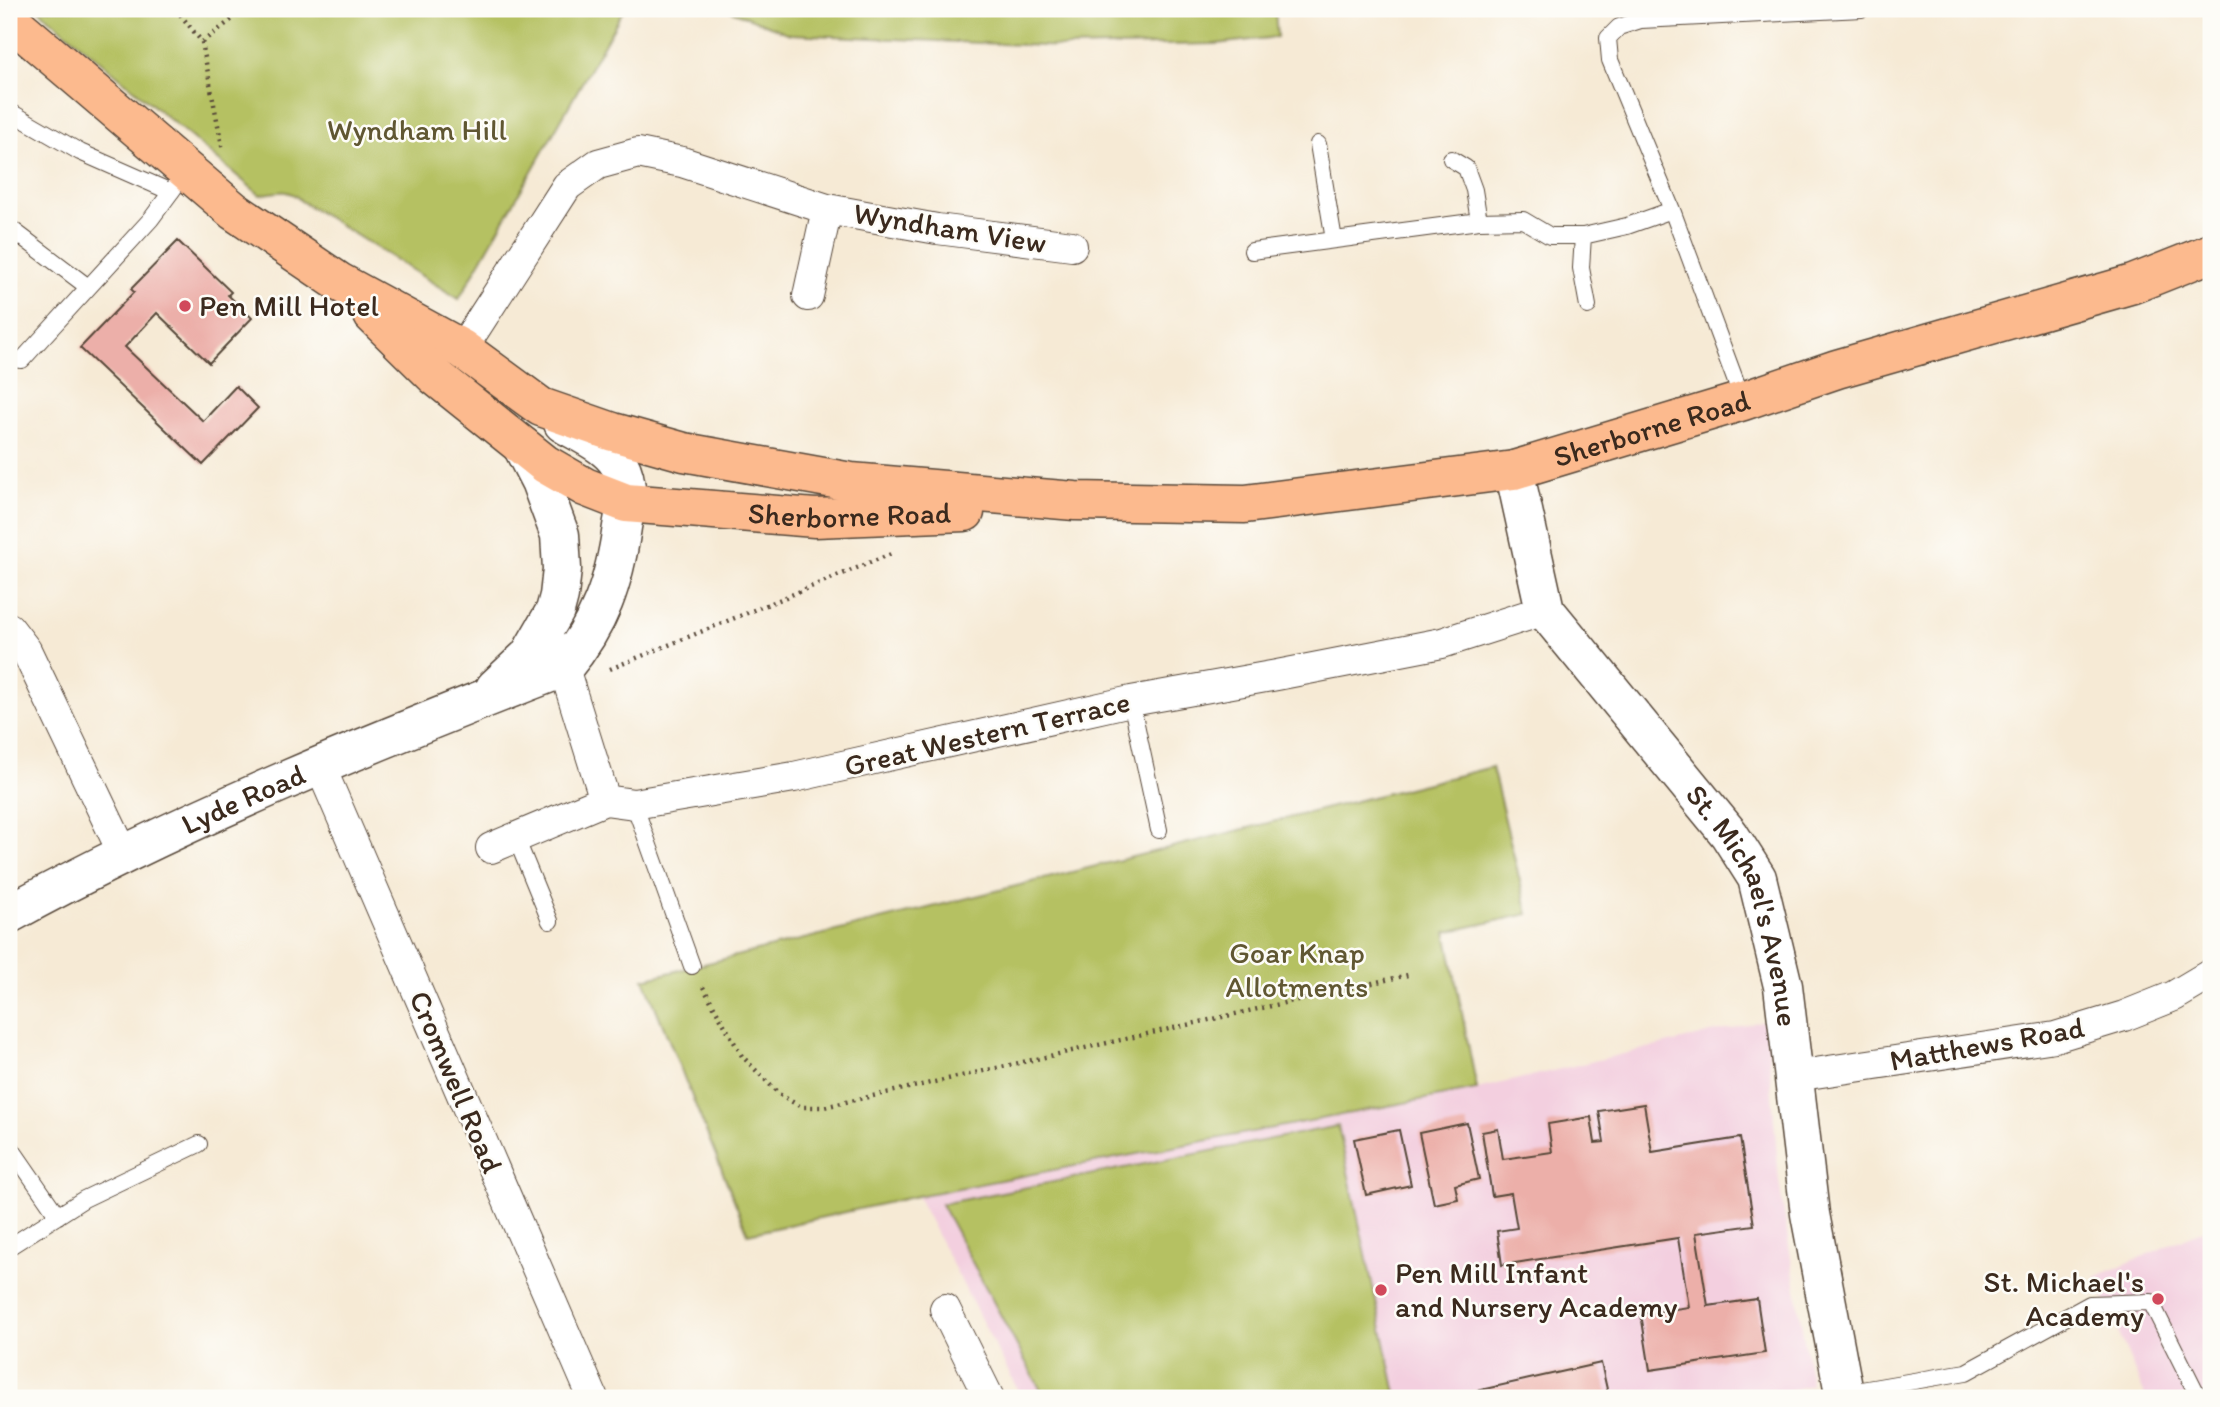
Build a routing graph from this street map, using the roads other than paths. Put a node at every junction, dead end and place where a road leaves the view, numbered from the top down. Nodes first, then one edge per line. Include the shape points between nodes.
1 (1862, 9) edge
2 (9, 19) edge
3 (9, 111) edge
4 (1318, 144) dead end
5 (1451, 159) dead end
6 (178, 182) junction
7 (827, 209) junction
8 (1672, 209) junction
9 (1479, 221) junction
10 (9, 227) edge
11 (1583, 236) junction
12 (1334, 240) junction
13 (1072, 246) dead end
14 (1252, 251) dead end
15 (2211, 253) edge
16 (339, 282) junction
17 (88, 287) junction
18 (808, 296) dead end
19 (1588, 306) dead end
20 (462, 349) junction
21 (9, 359) edge
22 (1743, 401) junction
23 (541, 407) junction
24 (522, 446) junction
25 (684, 452) junction
26 (620, 465) junction
27 (1514, 470) junction
28 (585, 487) junction
29 (1075, 501) junction
30 (626, 502) junction
31 (560, 535) junction
32 (1545, 610) junction
33 (548, 626) junction
34 (9, 628) edge
35 (567, 679) junction
36 (484, 699) junction
37 (1131, 701) junction
38 (320, 766) junction
39 (605, 800) junction
40 (634, 804) junction
41 (1159, 830) dead end
42 (503, 843) joint
43 (123, 853) junction
44 (9, 914) edge
45 (550, 921) dead end
46 (692, 966) road end
47 (2211, 974) edge
48 (1795, 1076) junction
49 (199, 1144) dead end
50 (9, 1145) edge
51 (58, 1216) junction
52 (9, 1247) edge
53 (945, 1309) dead end
54 (1844, 1396) edge
55 (593, 1398) edge
56 (989, 1398) edge
57 (2199, 1398) edge

1 - 8 lane via 1641,20 1619,27 1608,38 1610,60
2 - 6 main road
3 - 6 lane via 80,152
4 - 12 lane
5 - 9 lane via 1466,168
6 - 16 main road via 234,211
6 - 17 lane via 151,219
7 - 13 street, Wyndham View
7 - 18 street, Wyndham View
7 - 20 street, Wyndham View via 682,162 638,153 597,164 566,186
8 - 11 lane
8 - 22 lane
9 - 11 lane via 1523,220 1550,236
9 - 12 lane
10 - 17 lane
11 - 19 lane via 1581,268
12 - 14 lane
15 - 22 main road, Sherborne Road via 2133,284 1837,369
16 - 20 main road, Sherborne Road
16 - 24 main road, Sherborne Road via 435,376
17 - 21 lane via 22,360
20 - 23 main road, Sherborne Road
22 - 27 main road, Sherborne Road
23 - 25 main road, Sherborne Road
23 - 26 street via 606,450
24 - 28 main road, Sherborne Road
24 - 31 street, Lyde Road
25 - 26 street, Lyde Road
25 - 29 main road, Sherborne Road via 851,482
26 - 28 street, Lyde Road
26 - 30 street
27 - 29 main road, Sherborne Road via 1245,504
27 - 32 street, St. Michael's Avenue
28 - 30 main road, Sherborne Road
28 - 31 street, Lyde Road via 564,519
29 - 30 main road, Sherborne Road via 971,512 815,518
30 - 35 street via 612,580
31 - 33 street, Lyde Road via 559,596
32 - 37 street, Great Western Terrace via 1442,643
32 - 48 street, St. Michael's Avenue via 1729,834 1757,878 1783,986
33 - 35 street
33 - 36 street, Lyde Road via 529,656
34 - 43 street via 26,650
35 - 36 street, Lyde Road
35 - 39 street
36 - 38 street, Lyde Road
37 - 40 street, Great Western Terrace via 794,777
37 - 41 lane
38 - 43 street, Lyde Road
38 - 55 street, Cromwell Road
39 - 40 street, Great Western Terrace
39 - 42 street
40 - 46 lane
42 - 45 lane
43 - 44 street, Lyde Road
47 - 48 street, Matthews Road via 2174,996 2055,1037
48 - 54 street, St. Michael's Avenue via 1810,1214
49 - 51 lane
50 - 51 lane
51 - 52 lane
53 - 56 street
54 - 57 lane via 1966,1372 2090,1304 2151,1302

